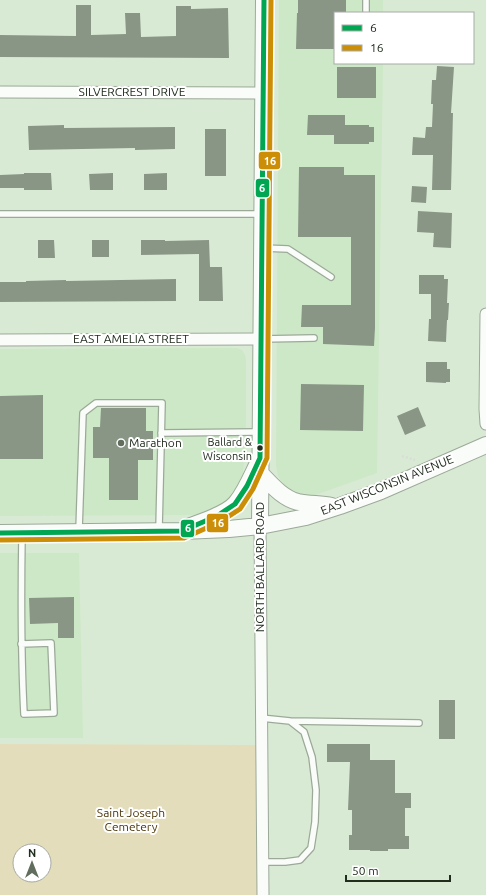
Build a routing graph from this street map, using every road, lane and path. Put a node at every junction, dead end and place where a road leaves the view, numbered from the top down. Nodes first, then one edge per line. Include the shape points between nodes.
1 (264, 0) edge
2 (366, 0) edge
3 (366, 12) edge
4 (0, 92) edge
5 (264, 93) junction
6 (0, 214) edge
7 (262, 214) junction
8 (262, 248) junction
9 (331, 277) dead end
10 (486, 314) edge
11 (314, 338) dead end
12 (262, 339) junction
13 (0, 340) edge
14 (486, 424) edge
15 (261, 432) junction
16 (161, 433) junction
17 (486, 445) edge
18 (260, 465) junction
19 (340, 506) junction
20 (260, 526) junction
21 (182, 530) junction
22 (159, 531) junction
23 (79, 532) junction
24 (0, 533) edge
25 (22, 533) junction
26 (22, 644) junction
27 (261, 718) junction
28 (290, 721) junction
29 (419, 724) dead end
30 (262, 862) junction
31 (263, 895) edge

1 - 5 main road, NORTH BALLARD ROAD
2 - 3 lane
4 - 5 street, SILVERCREST DRIVE
5 - 7 main road, NORTH BALLARD ROAD
6 - 7 lane
7 - 8 main road, NORTH BALLARD ROAD
8 - 9 lane via 288,249
8 - 12 main road, NORTH BALLARD ROAD
10 - 14 street
11 - 12 lane
12 - 13 street, EAST AMELIA STREET
12 - 15 main road, NORTH BALLARD ROAD
15 - 16 lane
15 - 18 main road, NORTH BALLARD ROAD
16 - 22 lane
16 - 23 lane via 162,403 96,403 83,413
17 - 19 main road, EAST WISCONSIN AVENUE
18 - 19 main road via 280,492 296,502
18 - 20 main road, NORTH BALLARD ROAD
18 - 21 main road via 235,504 218,516
19 - 20 main road, EAST WISCONSIN AVENUE via 306,517
20 - 21 main road, EAST WISCONSIN AVENUE
20 - 27 street, NORTH BALLARD ROAD
21 - 22 main road, EAST WISCONSIN AVENUE
22 - 23 main road, EAST WISCONSIN AVENUE
23 - 25 main road, EAST WISCONSIN AVENUE
24 - 25 main road, EAST WISCONSIN AVENUE
25 - 26 lane
26 - 26 lane via 24,714 54,713 51,643
27 - 28 lane
27 - 30 street, NORTH BALLARD ROAD
28 - 29 lane
28 - 30 lane via 304,732 312,757 316,790 311,848 300,860
30 - 31 street, NORTH BALLARD ROAD

